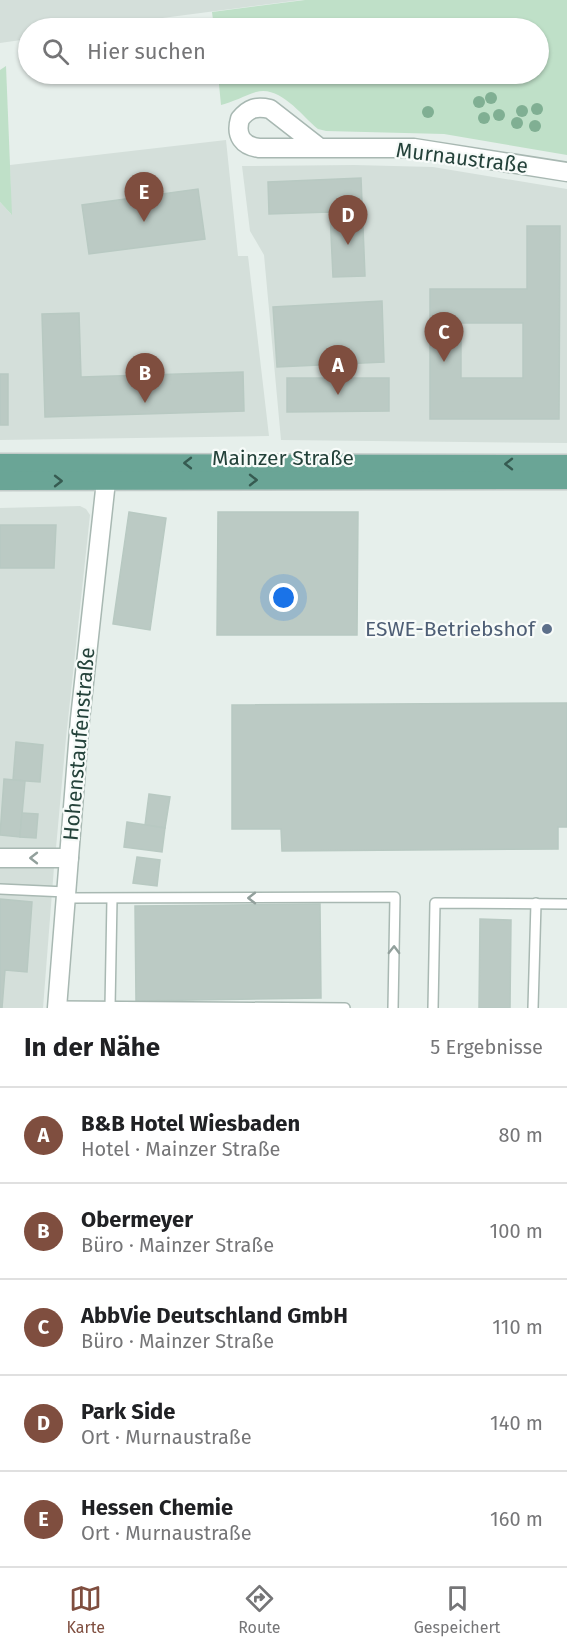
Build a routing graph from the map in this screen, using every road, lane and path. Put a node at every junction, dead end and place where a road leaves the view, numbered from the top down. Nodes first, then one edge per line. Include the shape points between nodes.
1 (320, 148) dead end
2 (567, 172) edge
3 (0, 463) edge
4 (567, 464) edge
5 (567, 480) edge
6 (0, 481) edge
7 (106, 481) junction
8 (0, 858) edge
9 (69, 858) junction
10 (0, 889) edge
11 (66, 895) junction
12 (112, 899) junction
13 (536, 903) junction
14 (567, 904) edge
15 (57, 1007) edge
16 (110, 1007) edge
17 (345, 1008) edge
18 (393, 1008) edge
19 (433, 1008) edge
20 (533, 1008) edge

1 - 2 street, Murnaustraße via 414,148
4 -> 3 main road, Mainzer Straße
7 -> 5 main road, Mainzer Straße
6 -> 7 main road, Mainzer Straße
7 - 9 street, Hohenstaufenstraße
9 -> 8 street
9 - 11 street, Hohenstaufenstraße
10 - 11 lane
11 - 12 lane
11 - 15 street, Hohenstaufenstraße
12 - 16 lane
18 -> 12 lane via 394,897
13 - 14 lane
13 - 19 lane via 435,903
13 - 20 lane
15 - 16 lane
16 - 17 lane

